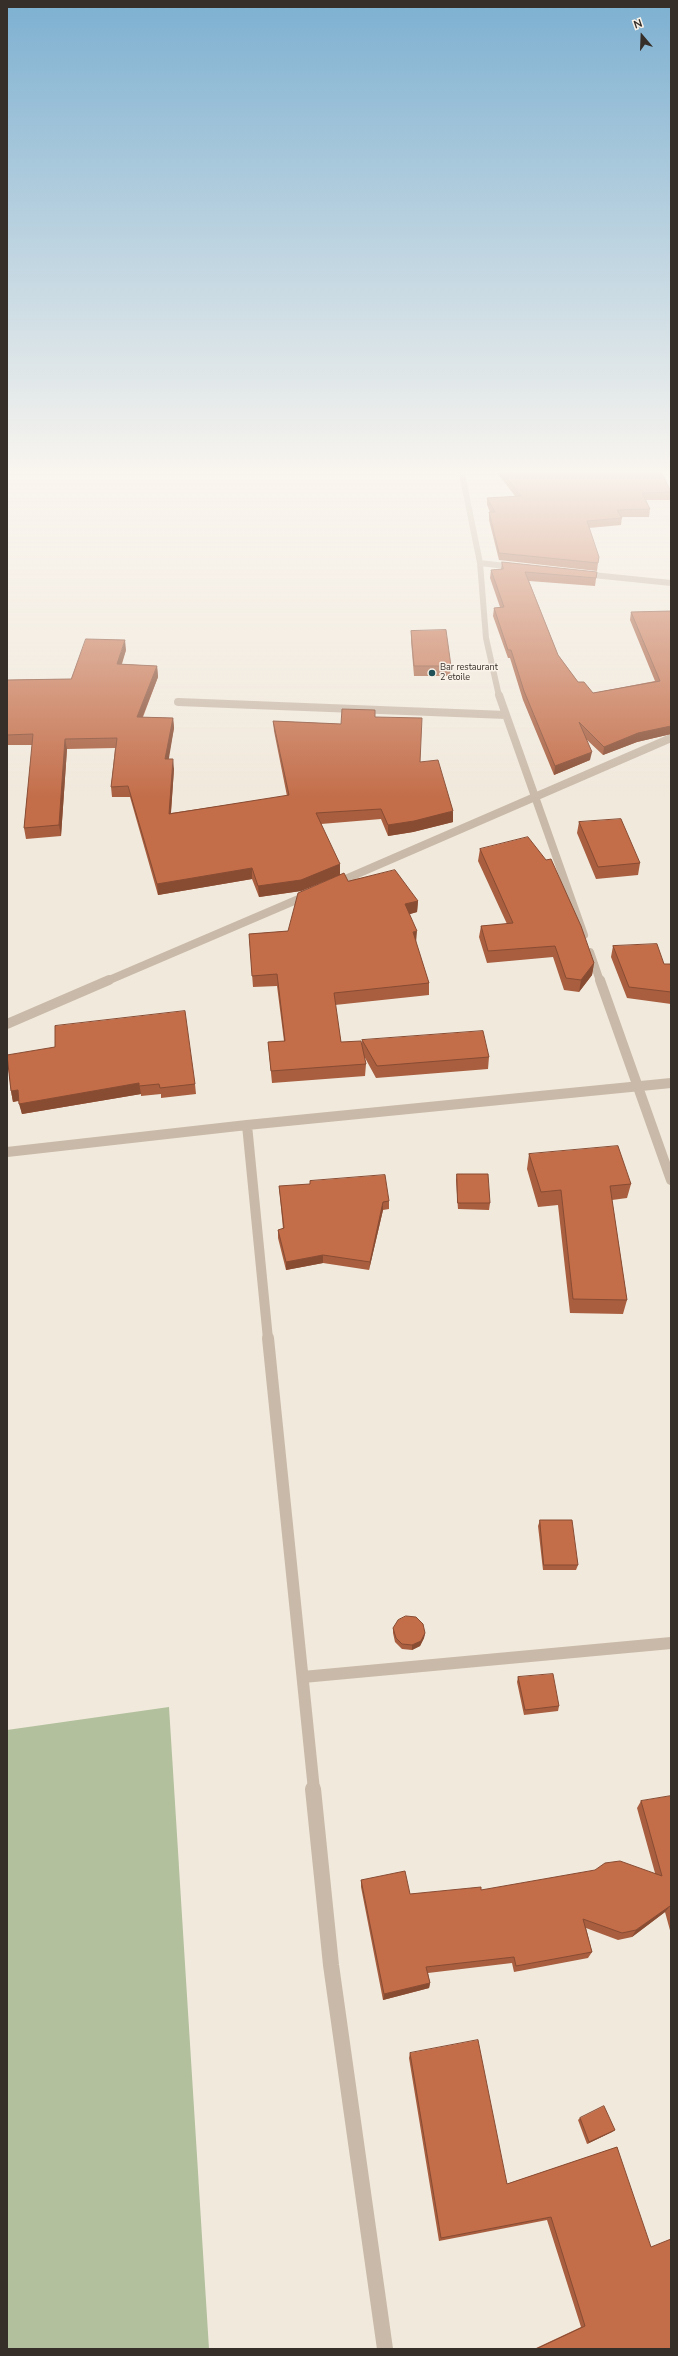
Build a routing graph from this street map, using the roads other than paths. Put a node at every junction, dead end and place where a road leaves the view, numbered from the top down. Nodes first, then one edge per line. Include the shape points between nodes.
1 (481, 579) edge
2 (634, 579) edge
3 (671, 583) edge
4 (178, 702) dead end
5 (506, 715) junction
6 (671, 738) edge
7 (536, 797) junction
8 (7, 1024) edge
9 (671, 1083) edge
10 (636, 1086) junction
11 (247, 1125) junction
12 (7, 1152) edge
13 (671, 1180) edge
14 (671, 1643) edge
15 (303, 1678) junction
16 (386, 2349) edge

1 - 5 street via 486,638 496,687
2 - 3 street
4 - 5 street
5 - 7 street
6 - 7 street
7 - 8 street
7 - 10 street
9 - 10 street
10 - 11 street
10 - 13 street
11 - 12 street
11 - 15 street
14 - 15 street
15 - 16 street via 331,1965

